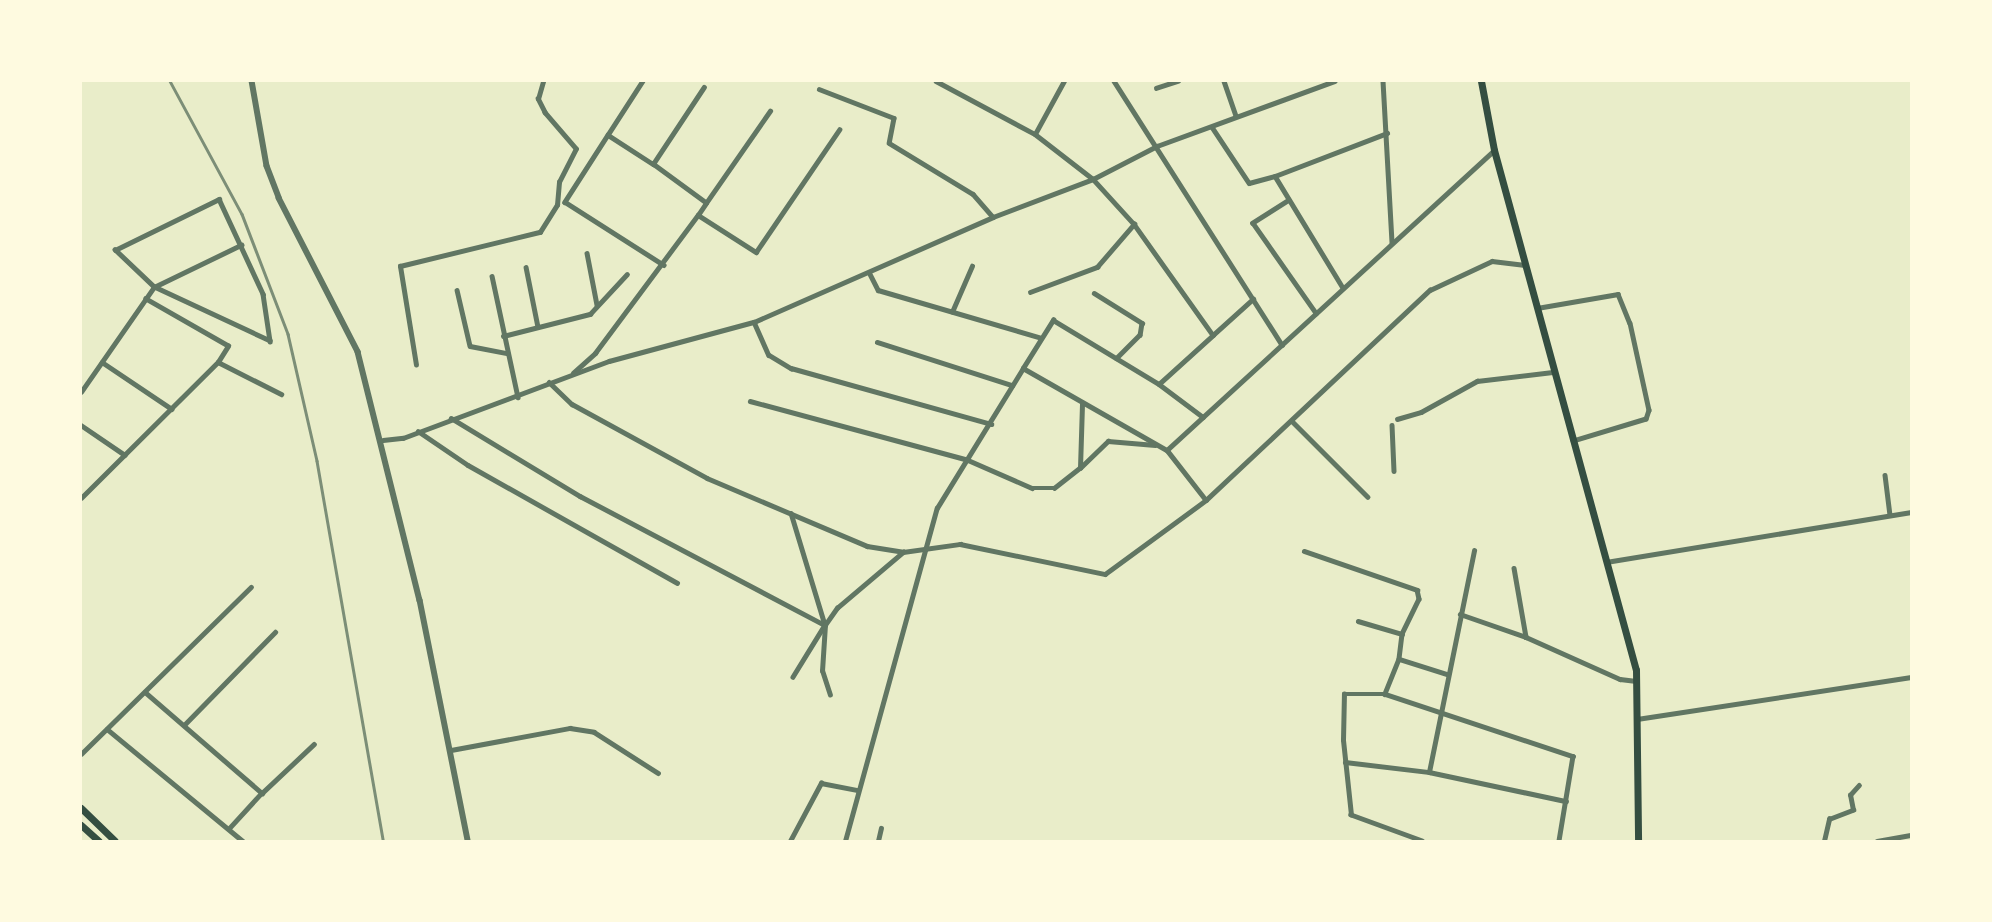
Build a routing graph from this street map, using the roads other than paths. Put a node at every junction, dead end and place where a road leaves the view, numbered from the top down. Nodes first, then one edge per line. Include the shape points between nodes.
1 (252, 81) edge
2 (543, 81) edge
3 (643, 81) edge
4 (936, 81) edge
5 (1064, 81) edge
6 (1114, 81) edge
7 (1178, 81) edge
8 (1224, 81) edge
9 (1335, 81) edge
10 (1383, 81) edge
11 (1481, 81) edge
12 (1168, 83) edge
13 (704, 87) dead end
14 (1156, 88) dead end
15 (818, 89) dead end
16 (770, 111) dead end
17 (1236, 116) junction
18 (1212, 128) junction
19 (839, 130) dead end
20 (1388, 133) junction
21 (1035, 134) junction
22 (608, 135) junction
23 (1156, 146) junction
24 (1494, 150) junction
25 (653, 164) junction
26 (1275, 176) junction
27 (1093, 179) junction
28 (1289, 200) junction
29 (706, 202) junction
30 (698, 215) junction
31 (993, 217) junction
32 (1134, 224) junction
33 (1392, 243) junction
34 (241, 245) junction
35 (587, 253) dead end
36 (664, 264) junction
37 (1527, 265) junction
38 (526, 266) dead end
39 (972, 266) dead end
40 (627, 274) dead end
41 (870, 274) junction
42 (492, 276) dead end
43 (154, 287) junction
44 (1343, 288) junction
45 (457, 290) dead end
46 (1030, 292) dead end
47 (1094, 293) dead end
48 (146, 299) junction
49 (1253, 299) junction
50 (597, 305) junction
51 (1537, 308) junction
52 (952, 312) junction
53 (1316, 313) junction
54 (754, 322) junction
55 (538, 327) junction
56 (1213, 335) junction
57 (503, 336) junction
58 (1039, 337) junction
59 (877, 342) dead end
60 (1282, 345) junction
61 (506, 354) junction
62 (1117, 358) junction
63 (102, 362) junction
64 (218, 362) junction
65 (416, 365) dead end
66 (1023, 368) junction
67 (1554, 372) junction
68 (570, 375) junction
69 (549, 382) junction
70 (1159, 384) junction
71 (1012, 385) junction
72 (81, 392) edge
73 (281, 394) dead end
74 (518, 397) junction
75 (750, 401) dead end
76 (1082, 403) junction
77 (172, 409) junction
78 (1203, 416) junction
79 (451, 418) junction
80 (1397, 420) dead end
81 (1292, 421) junction
82 (991, 424) junction
83 (81, 425) edge
84 (1392, 425) dead end
85 (418, 431) junction
86 (383, 440) junction
87 (1573, 441) junction
88 (1158, 445) junction
89 (1167, 450) junction
90 (125, 455) junction
91 (968, 460) junction
92 (1080, 468) junction
93 (1394, 471) dead end
94 (1885, 475) dead end
95 (1368, 497) dead end
96 (81, 498) edge
97 (1206, 500) junction
98 (1911, 512) edge
99 (791, 513) junction
100 (1890, 515) junction
101 (928, 545) junction
102 (1304, 551) dead end
103 (1474, 551) dead end
104 (903, 552) junction
105 (1606, 562) junction
106 (1514, 568) dead end
107 (677, 583) dead end
108 (251, 588) dead end
109 (1460, 614) junction
110 (1358, 621) dead end
111 (825, 625) junction
112 (275, 632) dead end
113 (1402, 634) junction
114 (1526, 637) junction
115 (1399, 659) junction
116 (1448, 674) junction
117 (793, 677) dead end
118 (1911, 677) edge
119 (1636, 681) junction
120 (145, 692) junction
121 (1385, 694) junction
122 (830, 695) dead end
123 (1442, 710) junction
124 (1637, 719) junction
125 (184, 725) junction
126 (107, 729) junction
127 (314, 744) dead end
128 (451, 750) junction
129 (81, 754) edge
130 (1345, 762) junction
131 (1429, 772) junction
132 (658, 773) dead end
133 (1859, 785) dead end
134 (857, 790) junction
135 (262, 793) junction
136 (1566, 801) junction
137 (81, 808) edge
138 (81, 825) edge
139 (230, 828) junction
140 (881, 828) dead end
141 (1911, 835) edge
142 (99, 841) edge
143 (115, 841) edge
144 (243, 841) edge
145 (468, 841) edge
146 (790, 841) edge
147 (845, 841) edge
148 (878, 841) edge
149 (1422, 841) edge
150 (1559, 841) edge
151 (1638, 841) edge
152 (1824, 841) edge
153 (1878, 841) edge

1 - 86 street via 267,166 310,264 358,352
2 - 65 street via 538,99 545,113 576,149 559,182 557,206 540,232 400,266
3 - 22 street
4 - 21 street
5 - 21 street
6 - 23 street
7 - 12 street
8 - 17 street
9 - 17 street
10 - 20 street
11 - 24 main road
12 - 14 street
13 - 25 street
15 - 31 street via 894,118 889,143 974,194
16 - 29 street
17 - 18 street
18 - 23 street
18 - 26 street via 1249,183
19 - 30 street via 756,252
20 - 26 street
20 - 33 street
21 - 27 street
22 - 25 street
22 - 36 street via 565,202
23 - 27 street
23 - 49 street
24 - 33 street
24 - 37 main road
25 - 29 street
26 - 28 street
27 - 31 street
27 - 32 street
28 - 44 street
28 - 53 street via 1253,223
29 - 30 street
30 - 36 street
31 - 41 street
32 - 46 street via 1097,267
32 - 56 street
33 - 44 street
34 - 43 street
34 - 43 street via 218,199 115,250
34 - 43 street via 263,294 270,342
35 - 50 street
36 - 68 street via 595,353
37 - 51 main road
37 - 81 street via 1492,261 1430,290
38 - 55 street
39 - 52 street
40 - 50 street
41 - 52 street via 878,290
41 - 54 street
42 - 57 street
43 - 48 street
44 - 53 street
45 - 61 street via 470,346
47 - 62 street via 1142,323 1140,335
48 - 63 street
48 - 64 street via 228,346
49 - 56 street
49 - 60 street
50 - 55 street via 590,314
51 - 67 main road
51 - 87 street via 1618,294 1630,323 1649,410 1646,420
52 - 58 street
53 - 60 street
54 - 68 street
54 - 82 street via 769,355 791,368
55 - 57 street
56 - 70 street
57 - 61 street
58 - 62 street via 1053,320
58 - 66 street
59 - 71 street
60 - 78 street
61 - 74 street
62 - 70 street
63 - 72 street
63 - 77 street
64 - 73 street
64 - 77 street
66 - 71 street
66 - 76 street
67 - 80 street via 1476,381 1420,412
67 - 87 main road
68 - 69 street
69 - 74 street
69 - 99 street via 572,404 707,478
70 - 78 street
71 - 82 street
74 - 79 street
75 - 91 street
76 - 88 street
76 - 92 street
77 - 90 street
78 - 89 street
79 - 85 street
79 - 111 street via 580,496
81 - 95 street
81 - 97 street
82 - 91 street
83 - 90 street
84 - 93 street
85 - 86 street
85 - 107 street via 519,495
86 - 128 street
87 - 105 main road
88 - 89 street
88 - 92 street via 1108,441
89 - 97 street
90 - 96 street
91 - 92 street via 1032,488 1054,488
91 - 101 street via 937,508
94 - 100 street
97 - 101 street via 1105,574 960,544
98 - 100 street
99 - 104 street via 867,546
99 - 111 street
100 - 105 street
101 - 104 street
101 - 134 street
102 - 113 street via 1417,590 1419,599
103 - 109 street
104 - 111 street via 837,608
105 - 119 main road
106 - 114 street
108 - 120 street
109 - 114 street
109 - 116 street
110 - 113 street
111 - 117 street
111 - 122 street via 822,671
112 - 125 street
113 - 115 street
114 - 119 street via 1620,679
115 - 116 street
115 - 121 street
116 - 123 street
118 - 124 street
119 - 124 main road
120 - 125 street
120 - 126 street
121 - 123 street
121 - 130 street via 1344,694
123 - 131 street
123 - 136 street via 1573,756
124 - 151 main road
125 - 135 street
126 - 129 street
126 - 139 street
127 - 135 street
128 - 132 street via 570,728 594,732
128 - 145 street
130 - 131 street
130 - 149 street via 1351,816
131 - 136 street
133 - 152 street via 1850,795 1853,810 1829,819
134 - 146 street via 822,783
134 - 147 street
135 - 139 street
136 - 150 street
137 - 143 main road
138 - 142 main road
139 - 144 street
140 - 148 street
141 - 153 street

